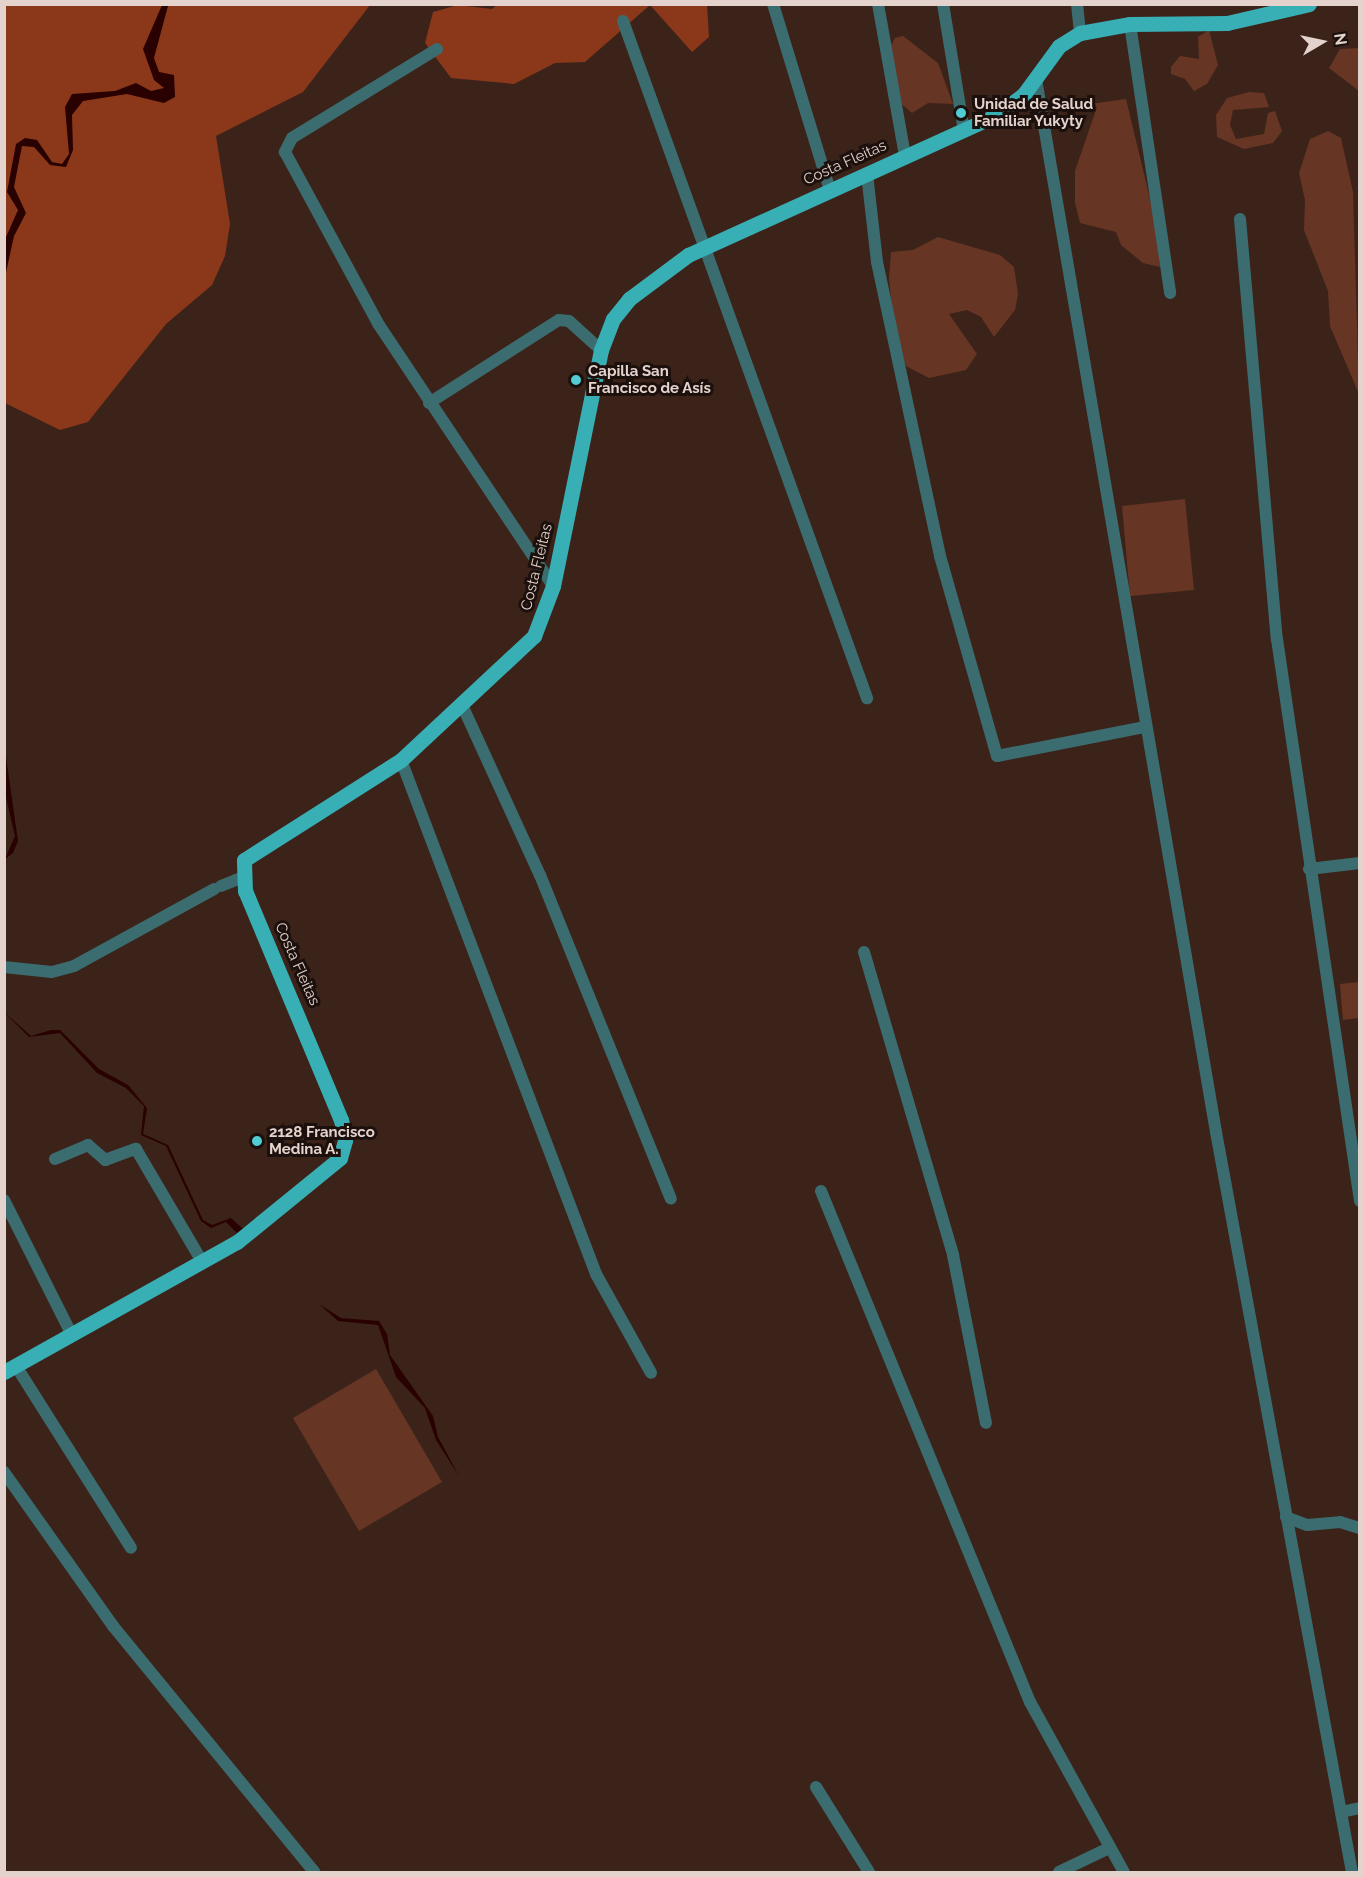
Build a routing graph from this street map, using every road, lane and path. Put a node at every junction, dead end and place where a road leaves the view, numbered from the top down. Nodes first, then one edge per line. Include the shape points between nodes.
1 (773, 4) edge
2 (878, 4) edge
3 (942, 4) edge
4 (1077, 4) edge
5 (1309, 4) edge
6 (623, 21) dead end
7 (1130, 24) junction
8 (1080, 33) junction
9 (437, 49) dead end
10 (1036, 79) junction
11 (964, 130) junction
12 (905, 156) junction
13 (867, 174) junction
14 (830, 190) junction
15 (1240, 219) dead end
16 (704, 248) junction
17 (1170, 293) dead end
18 (601, 350) junction
19 (429, 403) junction
20 (553, 586) junction
21 (867, 698) dead end
22 (462, 705) junction
23 (1145, 727) junction
24 (401, 760) junction
25 (1359, 864) edge
26 (1309, 869) junction
27 (242, 878) junction
28 (864, 952) dead end
29 (4, 967) edge
30 (55, 1159) dead end
31 (821, 1191) dead end
32 (671, 1199) dead end
33 (4, 1200) edge
34 (1359, 1201) edge
35 (203, 1263) junction
36 (72, 1335) junction
37 (10, 1369) edge
38 (651, 1374) dead end
39 (986, 1423) dead end
40 (4, 1472) edge
41 (1286, 1517) junction
42 (1359, 1528) edge
43 (131, 1548) dead end
44 (816, 1787) dead end
45 (1359, 1808) edge
46 (1341, 1812) junction
47 (1109, 1848) junction
48 (314, 1872) edge
49 (869, 1872) edge
50 (1059, 1872) edge
51 (1124, 1872) edge
52 (1352, 1872) edge

1 - 14 street
2 - 12 street
3 - 11 street
4 - 8 street
5 - 7 main road, Costa Fleitas via 1227,23
6 - 16 street
7 - 8 main road, Costa Fleitas
7 - 17 street
8 - 10 main road, Costa Fleitas via 1059,46
9 - 19 street via 292,138 285,152 325,219 336,254
10 - 11 main road, Costa Fleitas via 1013,104
10 - 23 street
11 - 12 main road, Costa Fleitas
12 - 13 main road, Costa Fleitas
13 - 14 main road, Costa Fleitas
13 - 23 street via 879,273 938,544 997,756
14 - 16 main road, Costa Fleitas
15 - 26 street via 1277,639
16 - 18 main road, Costa Fleitas via 661,270 638,290 613,319
16 - 21 street
18 - 19 street via 569,321 559,320
18 - 20 main road, Costa Fleitas
19 - 20 street
20 - 22 main road, Costa Fleitas via 530,641
22 - 24 main road, Costa Fleitas
22 - 32 street via 540,875
23 - 41 street
24 - 27 main road, Costa Fleitas via 353,794 251,850
24 - 38 street via 596,1274
25 - 26 street
26 - 34 street
27 - 29 street via 74,966 52,972
27 - 35 main road, Costa Fleitas via 309,1034 345,1140 330,1168
28 - 39 street via 953,1255
30 - 35 street via 88,1144 105,1160 134,1148
31 - 47 street via 1030,1702
33 - 36 street
35 - 36 main road, Costa Fleitas
36 - 37 main road, Costa Fleitas
37 - 43 street
40 - 48 street via 113,1626
41 - 42 street via 1306,1525 1340,1522
41 - 46 street
44 - 49 street
45 - 46 street
46 - 52 street
47 - 50 street
47 - 51 street

